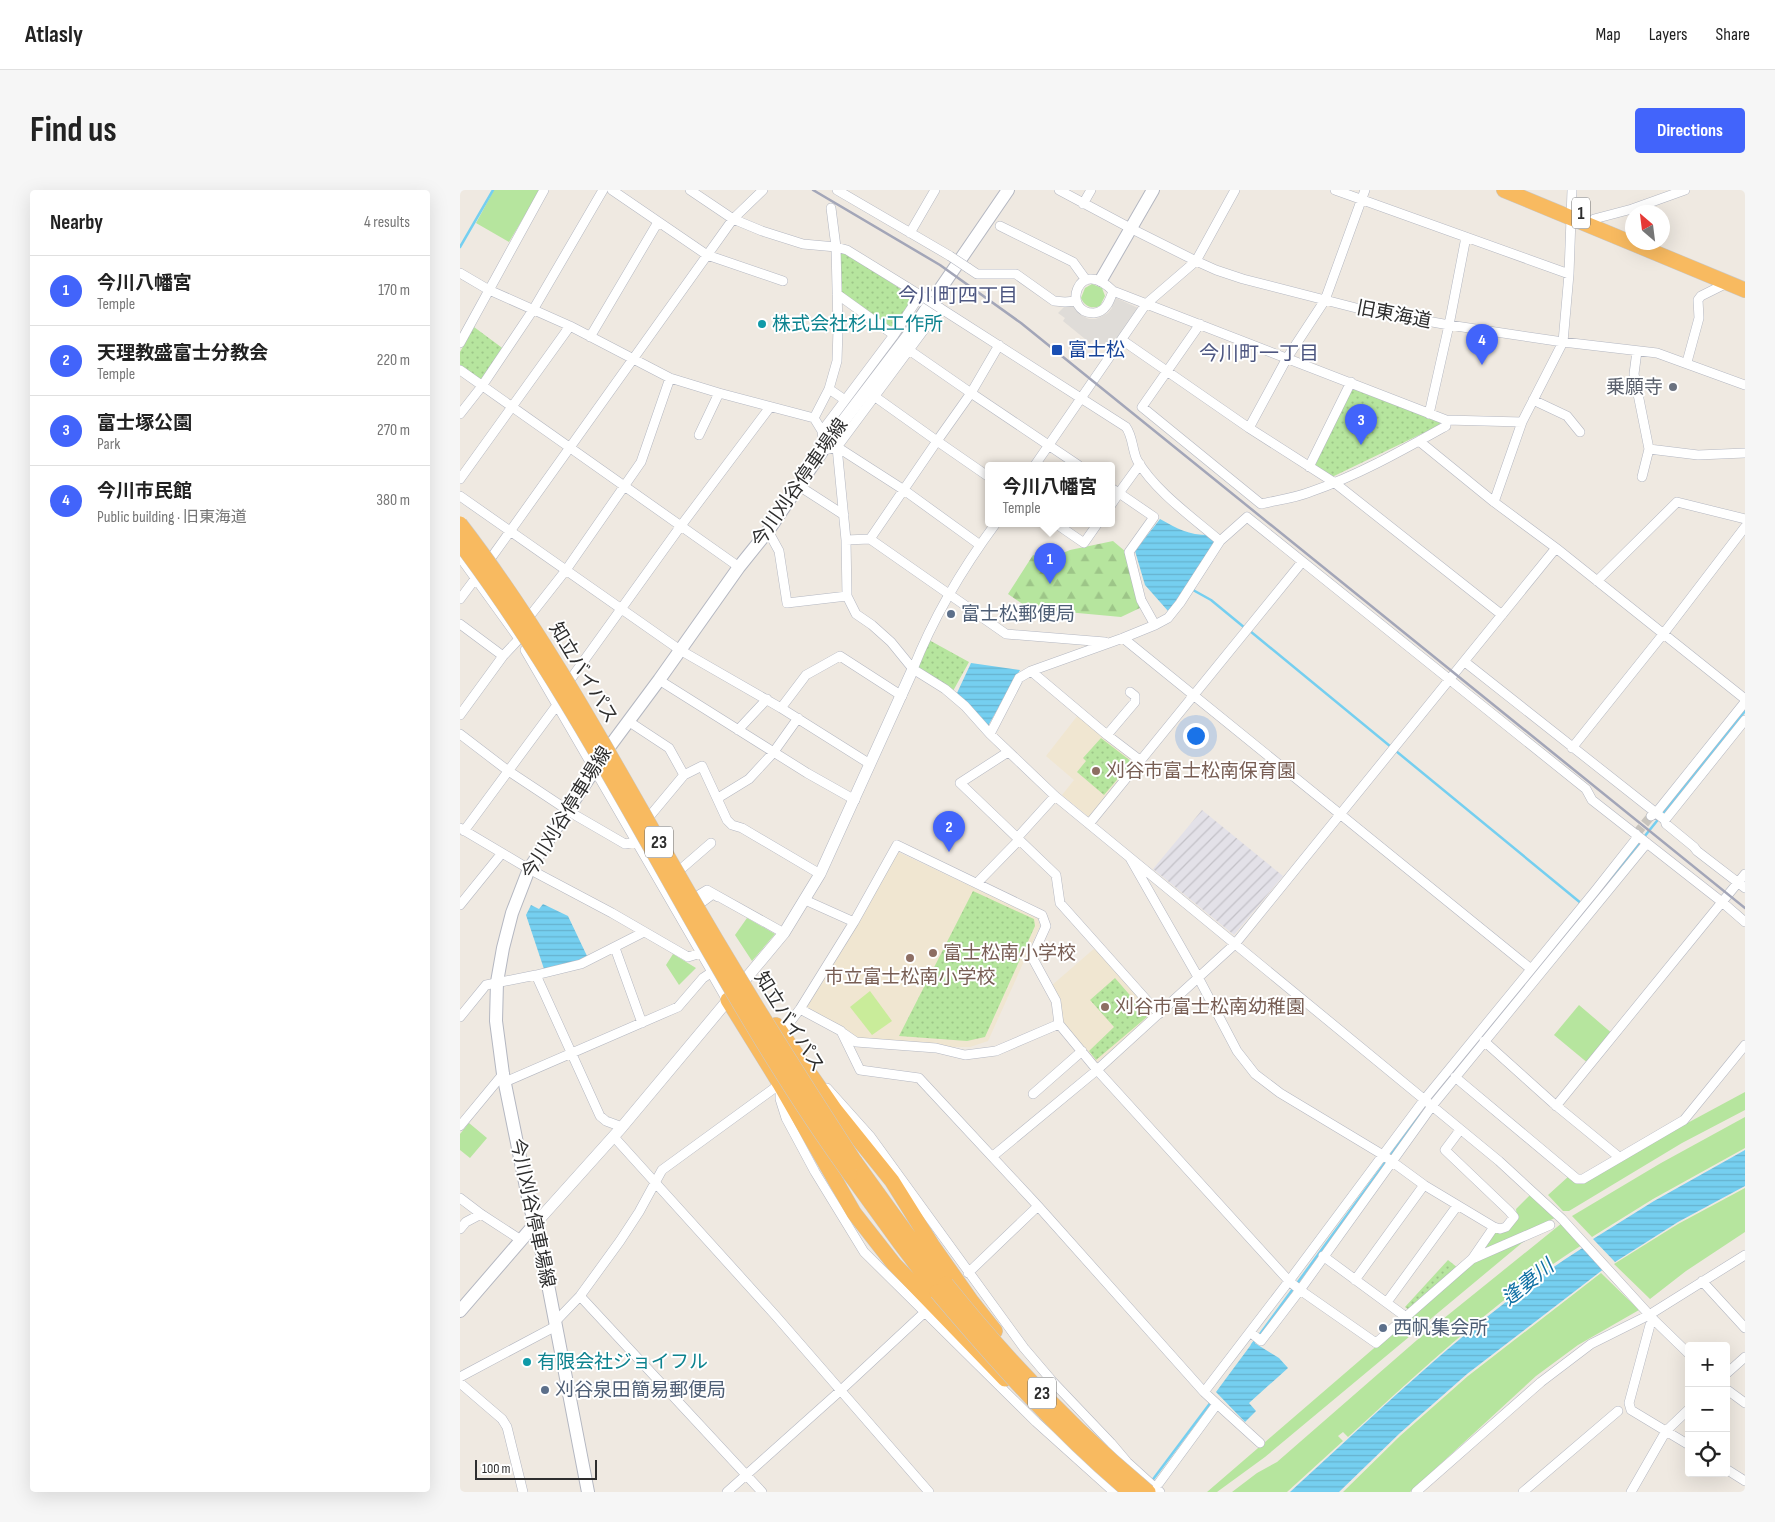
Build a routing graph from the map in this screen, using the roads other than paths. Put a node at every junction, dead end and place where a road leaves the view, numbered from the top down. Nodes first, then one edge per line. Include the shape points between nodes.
1 (544, 190) edge
2 (603, 190) edge
3 (612, 190) edge
4 (690, 190) edge
5 (763, 190) edge
6 (836, 190) edge
7 (935, 190) edge
8 (1008, 190) edge
9 (1059, 190) edge
10 (1091, 190) edge
11 (1153, 190) edge
12 (1235, 190) edge
13 (1335, 190) edge
14 (1365, 190) edge
15 (1504, 190) edge
16 (1531, 190) edge
17 (1572, 190) edge
18 (1685, 190) edge
19 (1362, 200) junction
20 (1083, 204) junction
21 (831, 208) dead end
22 (1571, 214) junction
23 (733, 219) junction
24 (1594, 219) junction
25 (658, 222) junction
26 (1000, 226) dead end
27 (1132, 229) junction
28 (1625, 231) edge
29 (910, 233) junction
30 (1466, 237) junction
31 (836, 247) junction
32 (1670, 249) edge
33 (707, 255) junction
34 (1196, 261) junction
35 (460, 273) edge
36 (1568, 274) junction
37 (1745, 279) edge
38 (1086, 280) junction
39 (1101, 280) junction
40 (783, 281) dead end
41 (1727, 283) junction
42 (489, 290) junction
43 (1745, 290) edge
44 (1113, 291) junction
45 (837, 294) junction
46 (920, 296) junction
47 (1325, 300) junction
48 (1076, 301) junction
49 (1146, 304) junction
50 (940, 308) junction
51 (533, 310) junction
52 (1200, 324) junction
53 (1449, 325) junction
54 (570, 326) junction
55 (894, 335) junction
56 (590, 337) junction
57 (1122, 340) junction
58 (1563, 342) junction
59 (460, 344) edge
60 (999, 345) junction
61 (909, 350) junction
62 (1637, 351) junction
63 (1287, 358) junction
64 (632, 359) junction
65 (1687, 362) junction
66 (460, 370) edge
67 (1166, 372) junction
68 (670, 378) junction
69 (1351, 382) junction
70 (1745, 385) edge
71 (482, 386) junction
72 (829, 389) junction
73 (719, 393) junction
74 (971, 393) junction
75 (874, 396) junction
76 (1081, 398) junction
77 (845, 400) junction
78 (1533, 400) junction
79 (770, 407) junction
80 (511, 408) junction
81 (460, 414) edge
82 (1430, 414) junction
83 (814, 418) junction
84 (1446, 420) junction
85 (1522, 422) junction
86 (1249, 428) junction
87 (1580, 432) dead end
88 (699, 435) dead end
89 (830, 440) junction
90 (937, 440) junction
91 (1419, 441) junction
92 (1049, 445) junction
93 (569, 448) junction
94 (1649, 449) junction
95 (1745, 453) edge
96 (1037, 462) edge
97 (1074, 462) edge
98 (1140, 464) junction
99 (1309, 467) junction
100 (985, 474) edge
101 (1642, 477) dead end
102 (460, 479) edge
103 (1334, 484) junction
104 (799, 486) junction
105 (625, 487) junction
106 (904, 490) junction
107 (1115, 490) edge
108 (1119, 493) junction
109 (460, 496) edge
110 (1115, 499) edge
111 (1494, 502) junction
112 (844, 515) junction
113 (460, 520) edge
114 (1745, 520) edge
115 (460, 524) edge
116 (680, 527) junction
117 (993, 527) edge
118 (1061, 527) edge
119 (1095, 527) edge
120 (1745, 527) edge
121 (511, 530) junction
122 (768, 531) junction
123 (870, 539) junction
124 (846, 540) junction
125 (1220, 541) junction
126 (460, 543) edge
127 (980, 545) junction
128 (1556, 548) junction
129 (460, 558) edge
130 (490, 559) junction
131 (1302, 562) junction
132 (739, 568) junction
133 (566, 570) junction
134 (475, 579) junction
135 (1597, 580) junction
136 (949, 593) junction
137 (847, 596) junction
138 (460, 599) edge
139 (622, 610) junction
140 (1502, 615) junction
141 (529, 617) junction
142 (460, 624) edge
143 (1155, 625) junction
144 (1664, 633) junction
145 (1123, 638) junction
146 (519, 640) junction
147 (1110, 643) junction
148 (680, 650) junction
149 (504, 656) junction
150 (1465, 662) junction
151 (913, 669) junction
152 (1031, 671) junction
153 (570, 680) junction
154 (659, 680) junction
155 (1450, 680) junction
156 (1130, 692) dead end
157 (1193, 695) junction
158 (902, 696) junction
159 (767, 700) junction
160 (1745, 700) edge
161 (557, 705) junction
162 (781, 708) junction
163 (460, 715) edge
164 (798, 718) junction
165 (1745, 720) edge
166 (628, 721) junction
167 (738, 730) junction
168 (460, 734) edge
169 (990, 734) junction
170 (1106, 735) junction
171 (610, 746) junction
172 (1572, 748) junction
173 (773, 752) junction
174 (1008, 752) junction
175 (1141, 761) junction
176 (870, 764) junction
177 (595, 769) junction
178 (508, 770) junction
179 (684, 775) junction
180 (1055, 796) junction
181 (718, 798) junction
182 (855, 800) junction
183 (568, 809) junction
184 (1340, 814) junction
185 (1654, 814) junction
186 (649, 817) junction
187 (1665, 820) junction
188 (1089, 824) junction
189 (462, 830) edge
190 (1636, 834) junction
191 (1018, 839) junction
192 (637, 842) junction
193 (711, 843) dead end
194 (1647, 843) junction
195 (502, 853) junction
196 (1130, 858) junction
197 (528, 869) junction
198 (682, 869) junction
199 (820, 874) junction
200 (1745, 874) edge
201 (977, 883) junction
202 (1741, 886) edge
203 (699, 899) junction
204 (805, 900) junction
205 (1722, 902) junction
206 (460, 905) edge
207 (854, 922) junction
208 (1745, 922) edge
209 (644, 932) junction
210 (784, 933) junction
211 (1234, 944) junction
212 (614, 948) junction
213 (701, 953) junction
214 (1531, 969) junction
215 (712, 972) junction
216 (536, 975) junction
217 (1198, 977) junction
218 (746, 978) junction
219 (497, 982) junction
220 (728, 1000) junction
221 (800, 1009) junction
222 (1159, 1014) junction
223 (460, 1017) edge
224 (642, 1023) junction
225 (1059, 1024) junction
226 (841, 1031) junction
227 (781, 1034) junction
228 (1484, 1041) junction
229 (1745, 1045) edge
230 (1082, 1052) junction
231 (571, 1053) junction
232 (1098, 1070) junction
233 (810, 1073) junction
234 (1455, 1077) junction
235 (504, 1078) junction
236 (780, 1084) junction
237 (1033, 1094) dead end
238 (1424, 1100) junction
239 (1432, 1106) junction
240 (1556, 1106) junction
241 (460, 1126) edge
242 (1460, 1130) junction
243 (618, 1132) junction
244 (1383, 1155) junction
245 (993, 1156) junction
246 (1619, 1157) junction
247 (1392, 1161) junction
248 (853, 1168) junction
249 (655, 1181) junction
250 (1424, 1185) junction
251 (460, 1198) edge
252 (1038, 1206) junction
253 (1457, 1206) junction
254 (481, 1214) junction
255 (535, 1224) junction
256 (1550, 1225) dead end
257 (1494, 1227) junction
258 (460, 1229) edge
259 (521, 1240) junction
260 (1745, 1255) edge
261 (1323, 1256) junction
262 (1472, 1259) junction
263 (968, 1273) junction
264 (1355, 1280) junction
265 (1290, 1281) junction
266 (1702, 1281) junction
267 (942, 1288) junction
268 (1300, 1290) junction
269 (580, 1296) junction
270 (1387, 1302) junction
271 (460, 1311) edge
272 (925, 1312) junction
273 (1406, 1317) junction
274 (1652, 1318) junction
275 (555, 1324) junction
276 (1745, 1328) edge
277 (1250, 1332) junction
278 (1685, 1350) edge
279 (1745, 1357) edge
280 (1730, 1370) edge
281 (460, 1377) edge
282 (460, 1383) edge
283 (1021, 1388) junction
284 (840, 1391) junction
285 (1204, 1392) junction
286 (1730, 1392) edge
287 (1745, 1403) edge
288 (1217, 1404) junction
289 (1618, 1411) dead end
290 (1685, 1413) edge
291 (1666, 1431) junction
292 (1260, 1442) dead end
293 (1685, 1443) edge
294 (1104, 1454) junction
295 (1730, 1472) edge
296 (746, 1474) junction
297 (1745, 1481) edge
298 (1156, 1489) edge
299 (523, 1492) edge
300 (588, 1492) edge
301 (726, 1492) edge
302 (762, 1492) edge
303 (929, 1492) edge
304 (1114, 1492) edge
305 (1130, 1492) edge
306 (1416, 1492) edge
307 (1523, 1492) edge
308 (1631, 1492) edge

1 - 42 street
2 - 51 street
3 - 25 street
4 - 23 street
5 - 23 street
6 - 29 street
7 - 29 street
8 - 89 main road, 今川刈谷停車場線 via 908,336
9 - 20 street, 旧東海道
10 - 20 street
11 - 27 main road
12 - 34 street
13 - 19 street
14 - 19 street
15 - 22 highway, 1
16 - 22 highway, 1
17 - 22 street
18 - 24 street
19 - 30 street
19 - 47 street
20 - 27 street, 旧東海道
21 - 31 street
22 - 24 highway, 1
22 - 36 street
22 - 41 highway, 1
23 - 31 street via 803,244
23 - 33 street
24 - 28 highway, 1
25 - 33 street
25 - 56 street
26 - 38 street via 1073,262
27 - 34 street, 旧東海道
27 - 39 main road
29 - 48 street, bridge via 978,274 1016,274 1054,301
30 - 36 street
30 - 53 street
31 - 45 street
31 - 46 street via 847,250
32 - 37 highway
33 - 40 street
33 - 64 street
34 - 47 street, 旧東海道 via 1243,279
34 - 49 street
35 - 42 street
36 - 58 street
38 - 39 street
38 - 48 street via 1077,289
39 - 44 street
41 - 43 highway, 1
41 - 65 street via 1698,300 1699,318
42 - 51 street
42 - 59 street
44 - 48 street via 1106,307 1097,312 1082,310
44 - 49 street
45 - 55 street
45 - 72 street via 837,361
46 - 50 street, bridge
46 - 55 street
47 - 53 street, 旧東海道 via 1360,310
47 - 63 street
49 - 52 street
49 - 57 street
50 - 60 street
50 - 61 street
51 - 54 street
51 - 71 street
52 - 63 street
52 - 67 street
53 - 58 street, 旧東海道
53 - 82 street
54 - 56 street
54 - 80 street
55 - 77 street
56 - 64 street
57 - 67 street
57 - 76 street
58 - 62 street, 旧東海道
58 - 78 street
60 - 74 street
60 - 76 street
61 - 74 street
61 - 75 street
62 - 65 street, 旧東海道
62 - 94 street via 1634,374
63 - 69 street
63 - 86 street
64 - 68 street
64 - 93 street
65 - 70 street, 旧東海道
66 - 71 street
67 - 86 street
67 - 103 street via 1142,407 1262,504
68 - 73 street
68 - 105 street via 641,462
69 - 82 street
69 - 99 street
71 - 80 street
71 - 81 street
72 - 77 street
72 - 83 street
73 - 79 street
73 - 88 street
74 - 90 street
74 - 92 street
75 - 89 street
75 - 90 street
76 - 92 street
76 - 98 street via 1126,427
77 - 89 street
78 - 85 street
78 - 87 street via 1567,416
79 - 83 street
79 - 116 street
80 - 93 street
80 - 102 street
82 - 84 street
83 - 89 street
84 - 85 street
84 - 91 street via 1446,426
85 - 111 street
86 - 99 street
89 - 104 main road, 今川刈谷停車場線
89 - 106 street
89 - 112 street
90 - 100 street
90 - 106 street
91 - 103 street
91 - 111 street
92 - 96 street
92 - 97 street
93 - 105 street
93 - 121 street
94 - 95 street via 1698,455
94 - 101 street
98 - 108 street
98 - 125 street via 1160,490
99 - 103 street
103 - 140 street
104 - 112 street
104 - 122 main road, 今川刈谷停車場線
105 - 116 street
105 - 133 street
106 - 123 street
106 - 127 street
107 - 108 street
108 - 110 street
108 - 143 street via 1154,517 1129,552 1141,600
109 - 121 street
111 - 128 street
112 - 124 street
113 - 130 street
114 - 135 street via 1677,502
115 - 248 highway, 知立バイパス / 23, bridge via 509,592 558,669
116 - 132 street
116 - 139 street
117 - 127 street
118 - 119 street via 1084,543
120 - 144 street
121 - 130 street
121 - 133 street
122 - 132 main road, 今川刈谷停車場線
122 - 137 street via 780,551 787,602
123 - 124 street
123 - 136 street
124 - 137 street
125 - 131 street via 1247,517
125 - 143 street via 1180,604 1168,618
126 - 248 highway, 知立バイパス / 23, bridge via 563,698 728,984 822,1135
127 - 136 street
128 - 135 street
128 - 140 street
129 - 134 street
130 - 134 street
130 - 141 street
131 - 155 street
131 - 157 street
132 - 148 main road, 今川刈谷停車場線
133 - 139 street
133 - 141 street
134 - 138 street
134 - 146 street
135 - 144 street
136 - 147 street via 1006,634
136 - 151 street via 926,635
137 - 151 street via 856,614 890,642
139 - 148 street
139 - 153 street
140 - 150 street
141 - 153 street
142 - 149 street
143 - 145 street
144 - 160 street
144 - 172 street
145 - 147 street
145 - 157 street
146 - 149 street
146 - 161 street
147 - 152 street
148 - 154 main road, 今川刈谷停車場線
148 - 159 street
149 - 163 street
150 - 155 street
150 - 172 street
151 - 158 street
151 - 169 street via 945,689
152 - 169 street via 1019,678
152 - 170 street
153 - 171 street
154 - 166 main road, 今川刈谷停車場線
154 - 167 street
155 - 184 street
155 - 190 street via 1586,789 1592,800
156 - 170 street via 1135,702
157 - 175 street
157 - 184 street
158 - 162 street via 840,656 806,675
158 - 176 street
159 - 162 street
159 - 167 street
160 - 185 street
161 - 177 street
161 - 178 street
162 - 164 street
164 - 173 street
164 - 176 street
165 - 187 street
166 - 171 main road, 今川刈谷停車場線
166 - 179 street via 669,748
167 - 173 street
168 - 178 street
169 - 174 street
170 - 175 street
171 - 177 main road, 今川刈谷停車場線
171 - 186 street
172 - 185 street
173 - 181 street via 749,779
173 - 182 street
174 - 180 street
174 - 191 street via 960,783
175 - 188 street
176 - 182 street
177 - 183 main road, 今川刈谷停車場線
177 - 192 street
178 - 183 street
178 - 189 street
179 - 181 street via 702,766
179 - 186 street
180 - 188 street
180 - 191 street
181 - 199 street via 732,825
182 - 199 street
183 - 192 street via 625,844
183 - 197 main road, 今川刈谷停車場線
184 - 211 street
184 - 214 street
185 - 187 street
186 - 198 street
187 - 202 street
188 - 196 street
189 - 195 street
190 - 194 street
190 - 214 street via 1636,839 1613,869
191 - 201 street
191 - 222 street via 1056,874 1060,902
192 - 213 street
193 - 198 street
194 - 205 street
194 - 228 street
195 - 197 street
195 - 206 street
196 - 211 street
196 - 217 street
197 - 209 street
197 - 219 main road, 今川刈谷停車場線 via 502,948
198 - 203 street
199 - 204 street
200 - 202 street
201 - 207 street via 896,845
201 - 225 street via 1042,915 1046,926 1032,958 1056,1001
202 - 205 street
203 - 210 street via 707,890
203 - 218 street
204 - 207 street
204 - 210 street
205 - 208 street
205 - 240 street
207 - 221 street
209 - 212 street
209 - 213 street via 688,958
210 - 218 street
211 - 217 street
211 - 238 street
212 - 216 street via 581,964
212 - 224 street
213 - 215 street
214 - 238 street
215 - 220 street
215 - 224 street via 678,1007
216 - 219 street
216 - 231 street
217 - 222 street
217 - 244 street via 1237,1051 1255,1074 1280,1093
218 - 220 street
218 - 227 highway
219 - 223 street via 486,984
219 - 235 main road, 今川刈谷停車場線 via 496,1021
220 - 236 highway
220 - 243 street
221 - 226 street
221 - 227 street
222 - 232 street
224 - 231 street
225 - 226 street via 996,1051 965,1056 936,1048 856,1042
225 - 230 street
226 - 245 street via 860,1070 919,1078
227 - 233 highway
228 - 234 street
228 - 240 street
229 - 246 street via 1684,1120
230 - 232 street
230 - 237 street
231 - 235 street
231 - 243 street via 600,1116
232 - 245 street
232 - 265 street
233 - 263 street via 870,1136
233 - 294 highway via 892,1181 932,1245 987,1322 1078,1420
234 - 239 street
234 - 246 street via 1577,1179 1583,1179
235 - 241 street
235 - 255 main road, 今川刈谷停車場線
236 - 249 street via 662,1170
236 - 272 street via 780,1099 786,1118 864,1252
236 - 283 highway via 841,1192 872,1237 1005,1380
238 - 239 street
238 - 244 street
239 - 242 street
239 - 247 street
240 - 246 street
242 - 257 street via 1445,1150 1514,1217 1506,1227
242 - 274 street via 1562,1219
243 - 249 street
243 - 255 street
244 - 247 street
244 - 265 street
245 - 252 street
247 - 250 street
247 - 261 street
248 - 267 highway, 知立バイパス / 23 via 900,1243
249 - 269 street via 639,1212
249 - 284 street
250 - 253 street
250 - 264 street
251 - 254 street
252 - 263 street
252 - 285 street
253 - 257 street
253 - 270 street
254 - 258 street
254 - 259 street
255 - 259 main road
255 - 275 main road, 今川刈谷停車場線
256 - 262 street
257 - 262 street
259 - 271 main road
260 - 266 street
261 - 264 street
261 - 268 street
262 - 273 street
263 - 298 street via 1053,1382
264 - 270 street
265 - 268 street
265 - 277 street
266 - 274 street
266 - 276 street
267 - 283 highway, 知立バイパス / 23, bridge via 994,1359
267 - 294 highway, 知立バイパス / 23, bridge
268 - 273 street via 1376,1343
268 - 277 street via 1261,1341
269 - 275 street
269 - 296 street
270 - 273 street
272 - 284 street
272 - 304 street via 1036,1422
274 - 278 street
274 - 291 street via 1629,1403 1631,1410
274 - 306 street via 1591,1344 1541,1382
275 - 281 street
275 - 300 main road, 今川刈谷停車場線
277 - 285 street
279 - 280 street
282 - 299 street via 507,1427
283 - 305 highway, 知立バイパス / 23, bridge
284 - 296 street
284 - 303 street
285 - 288 street
286 - 287 street
288 - 292 street
288 - 298 street
289 - 307 street
290 - 291 street
291 - 293 street
291 - 308 street
294 - 298 highway, 知立バイパス / 23, bridge
295 - 297 street
296 - 301 street
296 - 302 street

